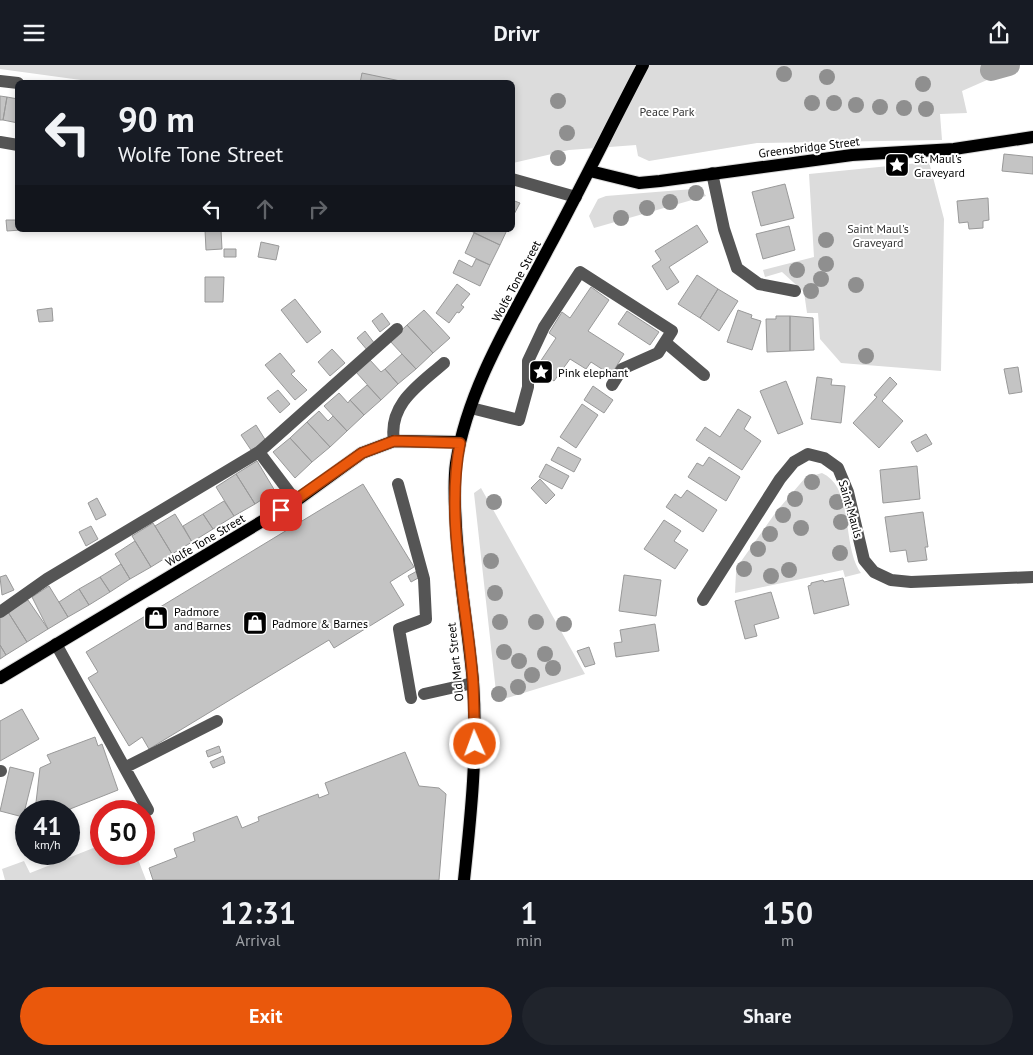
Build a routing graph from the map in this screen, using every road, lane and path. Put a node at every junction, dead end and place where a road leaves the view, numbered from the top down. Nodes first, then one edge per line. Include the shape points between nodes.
1 (643, 65) edge
2 (0, 81) edge
3 (15, 83) edge
4 (1033, 137) edge
5 (0, 142) edge
6 (15, 144) edge
7 (590, 171) junction
8 (712, 173) junction
9 (515, 180) edge
10 (576, 197) junction
11 (795, 291) dead end
12 (397, 329) dead end
13 (665, 342) junction
14 (444, 363) dead end
15 (704, 375) dead end
16 (612, 385) dead end
17 (471, 408) junction
18 (394, 441) junction
19 (460, 443) junction
20 (259, 452) junction
21 (398, 484) dead end
22 (296, 501) junction
23 (1033, 577) edge
24 (703, 600) dead end
25 (0, 612) edge
26 (56, 644) junction
27 (0, 678) edge
28 (473, 683) junction
29 (424, 694) dead end
30 (410, 698) dead end
31 (217, 721) dead end
32 (126, 767) junction
33 (143, 800) edge
34 (464, 880) edge

1 - 7 main road, Wolfe Tone Street
2 - 3 street
4 - 8 main road, Greensbridge Street via 954,149 852,155
5 - 6 street
7 - 8 main road, Greensbridge Street via 639,183
7 - 10 main road, Wolfe Tone Street
8 - 11 street via 724,229 737,268 759,284
9 - 10 street
10 - 17 main road, Wolfe Tone Street via 503,335
12 - 20 street
13 - 15 street
13 - 16 street via 658,353 622,369
13 - 17 street via 672,331 580,272 544,327 528,361 528,387 519,420
14 - 18 street via 401,402 394,416
17 - 19 main road, Wolfe Tone Street
18 - 19 main road, Wolfe Tone Street
18 - 22 main road, Wolfe Tone Street via 362,453
19 - 28 main road, Old Mart Street via 455,507
20 - 22 street
20 - 25 street via 47,579
21 - 30 street via 424,579 426,619 399,629
22 - 26 main road, Wolfe Tone Street
23 - 24 street, Saint Mauls via 911,582 874,573 864,560 848,492 838,468 824,458 808,454 794,462 780,479
26 - 27 main road, Wolfe Tone Street
26 - 32 street
28 - 29 street
28 - 34 main road, Old Mart Street via 475,744
31 - 32 street
32 - 33 street

